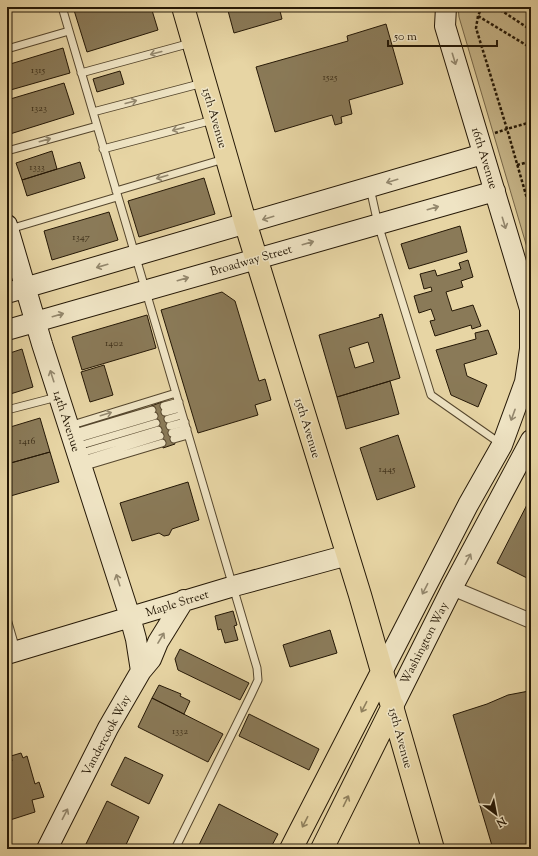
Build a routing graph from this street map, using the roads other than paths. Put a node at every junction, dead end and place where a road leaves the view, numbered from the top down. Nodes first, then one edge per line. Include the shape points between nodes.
1 (62, 7) edge
2 (183, 7) edge
3 (436, 7) edge
4 (445, 17) edge
5 (69, 31) junction
6 (193, 42) junction
7 (7, 49) edge
8 (81, 73) junction
9 (205, 82) junction
10 (93, 112) junction
11 (216, 120) junction
12 (97, 126) junction
13 (481, 146) junction
14 (103, 149) junction
15 (7, 150) edge
16 (226, 158) junction
17 (370, 188) junction
18 (495, 191) junction
19 (116, 194) junction
20 (378, 224) junction
21 (246, 225) junction
22 (8, 227) edge
23 (135, 257) junction
24 (256, 258) junction
25 (145, 290) junction
26 (16, 291) edge
27 (531, 309) edge
28 (35, 321) junction
29 (7, 330) edge
30 (176, 393) junction
31 (59, 397) junction
32 (7, 410) edge
33 (184, 418) junction
34 (169, 423) junction
35 (157, 426) junction
36 (531, 440) edge
37 (75, 447) junction
38 (498, 453) junction
39 (348, 555) junction
40 (234, 586) junction
41 (452, 588) junction
42 (184, 600) junction
43 (130, 617) junction
44 (7, 619) edge
45 (531, 621) edge
46 (12, 653) edge
47 (141, 671) junction
48 (382, 672) junction
49 (393, 706) junction
50 (47, 849) edge
51 (175, 849) edge
52 (291, 849) edge
53 (322, 849) edge
54 (433, 849) edge

1 - 5 lane
2 - 6 main road, 15th Avenue
3 - 4 street, 16th Avenue
4 -> 13 street, 16th Avenue
5 - 7 lane
5 - 8 lane
6 -> 8 lane
6 - 9 main road, 15th Avenue
8 - 10 lane
10 -> 9 lane
9 - 11 main road, 15th Avenue
10 - 12 lane
11 -> 14 lane
11 - 16 main road, 15th Avenue
12 - 14 lane
15 -> 12 lane
13 -> 17 street
13 - 18 street, 16th Avenue
14 - 19 lane
16 -> 19 lane
16 - 21 main road, 15th Avenue
17 - 20 lane
17 -> 21 street
20 -> 18 street, Broadway Street
18 -> 27 street, 16th Avenue
19 - 22 lane
19 - 23 lane
24 -> 20 street, Broadway Street
20 - 38 lane via 431,396
21 - 23 street
21 - 24 main road, 15th Avenue
22 - 26 street, 14th Avenue
23 - 25 lane
23 -> 26 street
25 -> 24 street, Broadway Street
24 - 39 main road, 15th Avenue
28 -> 25 street, Broadway Street
25 - 30 lane
26 - 28 street, 14th Avenue
27 -> 38 street, 16th Avenue via 530,349 525,382
28 - 29 street, Broadway Street
31 -> 28 street, 14th Avenue
30 - 33 lane
37 -> 30 lane
31 - 32 lane
31 - 37 street, 14th Avenue
33 - 34 lane
33 - 34 lane
33 - 34 lane
33 - 40 lane
35 - 37 lane
35 - 37 lane
35 - 37 lane
41 -> 36 street, Washington Way
43 -> 37 street, 14th Avenue
38 -> 48 street, Washington Way via 468,505
39 - 40 street, Maple Street
39 - 48 main road, 15th Avenue
40 - 42 street, Maple Street
40 - 51 lane via 258,680
41 - 45 street
41 - 49 street, Washington Way
42 - 43 street, Maple Street
47 -> 42 street, Vandercook Way via 151,659 158,642
43 - 46 street, Maple Street
43 - 47 street
44 - 46 lane
50 -> 47 street, Vandercook Way via 108,728
48 - 49 main road, 15th Avenue
48 -> 52 main road, Washington Way
53 -> 49 main road, Washington Way
49 - 54 main road, 15th Avenue

